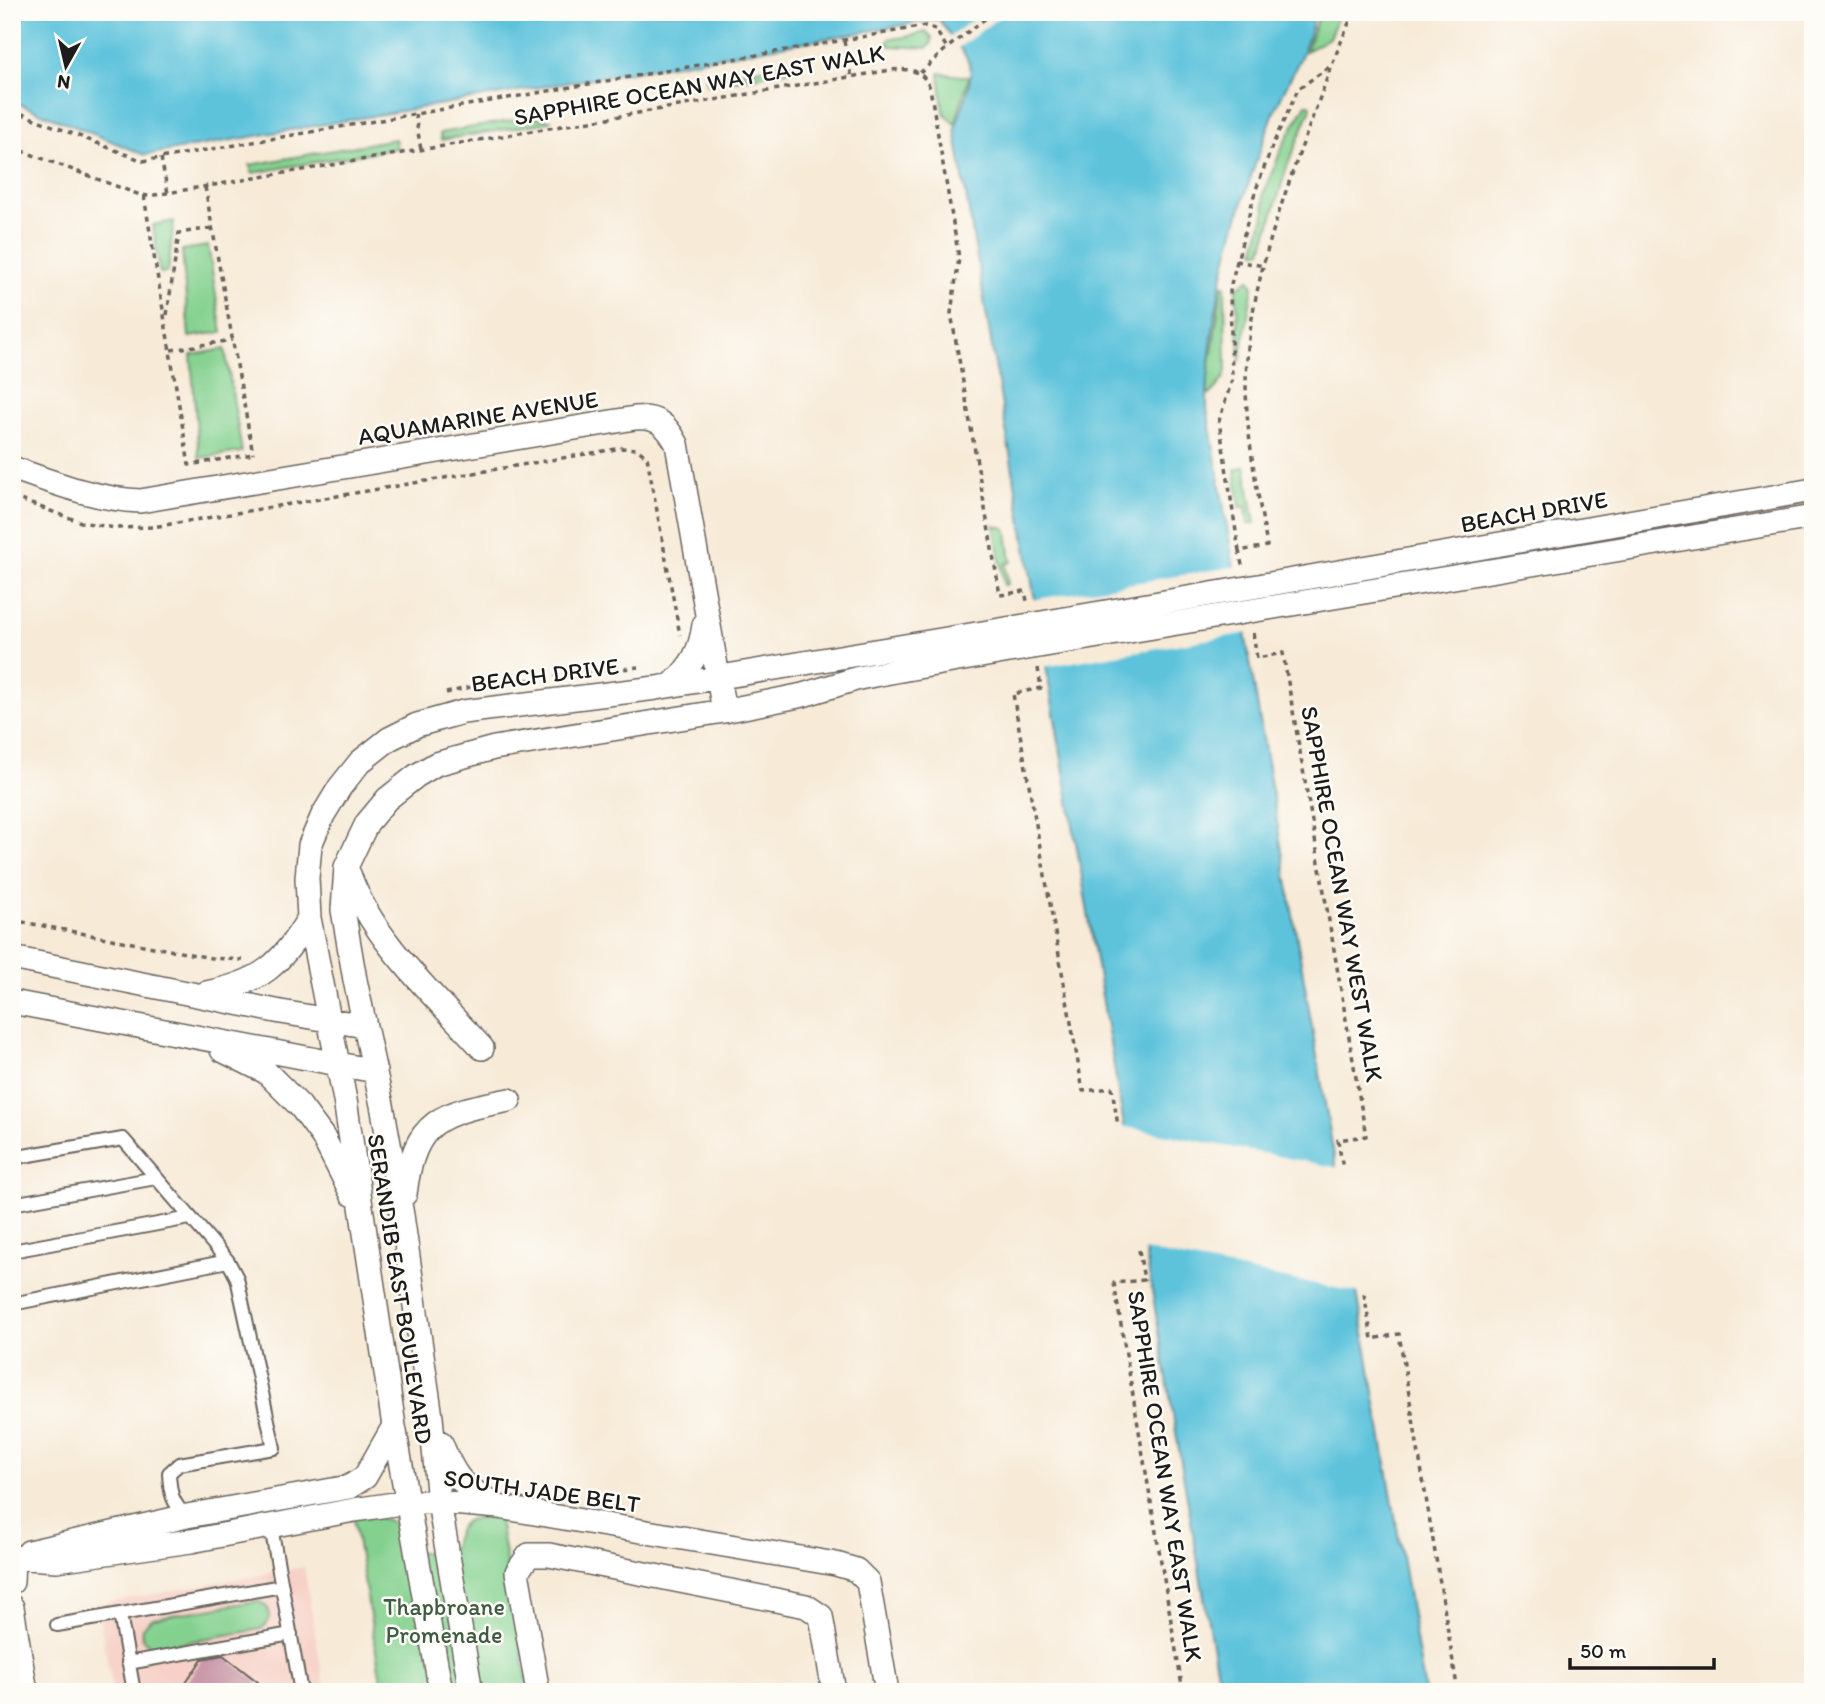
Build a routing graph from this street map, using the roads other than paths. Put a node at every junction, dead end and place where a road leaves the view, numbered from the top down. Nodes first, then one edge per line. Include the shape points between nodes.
1 (12, 468) edge
2 (1813, 490) edge
3 (1813, 517) edge
4 (1266, 597) junction
5 (706, 612) junction
6 (1020, 638) junction
7 (717, 676) junction
8 (672, 685) junction
9 (724, 711) junction
10 (346, 867) junction
11 (309, 918) junction
12 (12, 958) edge
13 (196, 995) junction
14 (12, 1002) edge
15 (328, 1019) junction
16 (365, 1026) junction
17 (201, 1039) junction
18 (482, 1048) dead end
19 (337, 1064) junction
20 (374, 1071) junction
21 (509, 1100) dead end
22 (12, 1158) edge
23 (156, 1178) junction
24 (12, 1204) edge
25 (361, 1213) junction
26 (402, 1215) junction
27 (190, 1218) junction
28 (12, 1251) edge
29 (228, 1261) junction
30 (12, 1304) edge
31 (431, 1417) junction
32 (394, 1426) junction
33 (408, 1502) junction
34 (439, 1502) junction
35 (499, 1507) junction
36 (187, 1516) junction
37 (271, 1527) junction
38 (191, 1541) junction
39 (13, 1556) edge
40 (12, 1582) edge
41 (282, 1586) junction
42 (12, 1607) edge
43 (120, 1615) junction
44 (58, 1625) dead end
45 (290, 1634) junction
46 (128, 1663) junction
47 (26, 1692) edge
48 (134, 1692) edge
49 (301, 1692) edge
50 (441, 1692) edge
51 (471, 1692) edge
52 (538, 1692) edge
53 (834, 1692) edge
54 (887, 1692) edge

1 - 5 street, AQUAMARINE AVENUE via 87,494 140,501 655,418 677,444
2 - 4 street, BEACH DRIVE
3 - 4 street, BEACH DRIVE
4 - 6 street, bridge
5 - 7 street, AQUAMARINE AVENUE
5 - 8 street via 698,654
6 - 7 street, BEACH DRIVE
6 - 9 street
7 - 8 street, BEACH DRIVE
7 - 9 street, AQUAMARINE AVENUE
8 - 11 street, BEACH DRIVE via 463,712 417,725 389,739 360,762 340,787 310,845
9 - 10 street via 494,748 436,764 387,799 367,823
10 - 16 street via 343,911
10 - 18 street via 366,914
11 - 13 street via 280,961 254,979
11 - 15 street, BEACH DRIVE
12 - 13 street
13 - 15 street
14 - 17 street
15 - 16 street
15 - 19 street, SERANDIB EAST BOULEVARD
16 - 20 street, SERANDIB EAST BOULEVARD
17 - 19 street
17 - 25 street via 266,1072 300,1106 323,1137
19 - 20 street
19 - 25 street, SERANDIB EAST BOULEVARD
20 - 26 street, SERANDIB EAST BOULEVARD
21 - 26 street via 466,1108 428,1129 408,1166
22 - 23 lane via 123,1139
23 - 24 lane
23 - 27 lane
25 - 32 street, SERANDIB EAST BOULEVARD
26 - 31 street, SERANDIB EAST BOULEVARD
27 - 28 lane
27 - 29 lane
29 - 30 lane
29 - 36 lane via 237,1278 274,1448 179,1464 169,1473 170,1493
31 - 34 street, SERANDIB EAST BOULEVARD
31 - 35 street via 451,1469 466,1487
32 - 33 street, SERANDIB EAST BOULEVARD
32 - 36 street via 365,1477 349,1487
33 - 34 street, SOUTH JADE BELT
33 - 37 street, SOUTH JADE BELT
33 - 50 street, SERANDIB EAST BOULEVARD
34 - 35 street, SOUTH JADE BELT
34 - 51 street, SERANDIB EAST BOULEVARD
35 - 54 street, SOUTH JADE BELT via 856,1570 868,1583
36 - 38 lane
36 - 39 street
37 - 38 street, SOUTH JADE BELT
37 - 41 lane
38 - 39 street, SOUTH JADE BELT via 57,1560
39 - 40 street
41 - 43 lane
41 - 45 lane
42 - 47 street
43 - 44 lane
43 - 46 lane
45 - 46 lane
45 - 49 lane
46 - 48 lane
52 - 53 street via 517,1572 529,1555 549,1555 806,1606 821,1616

